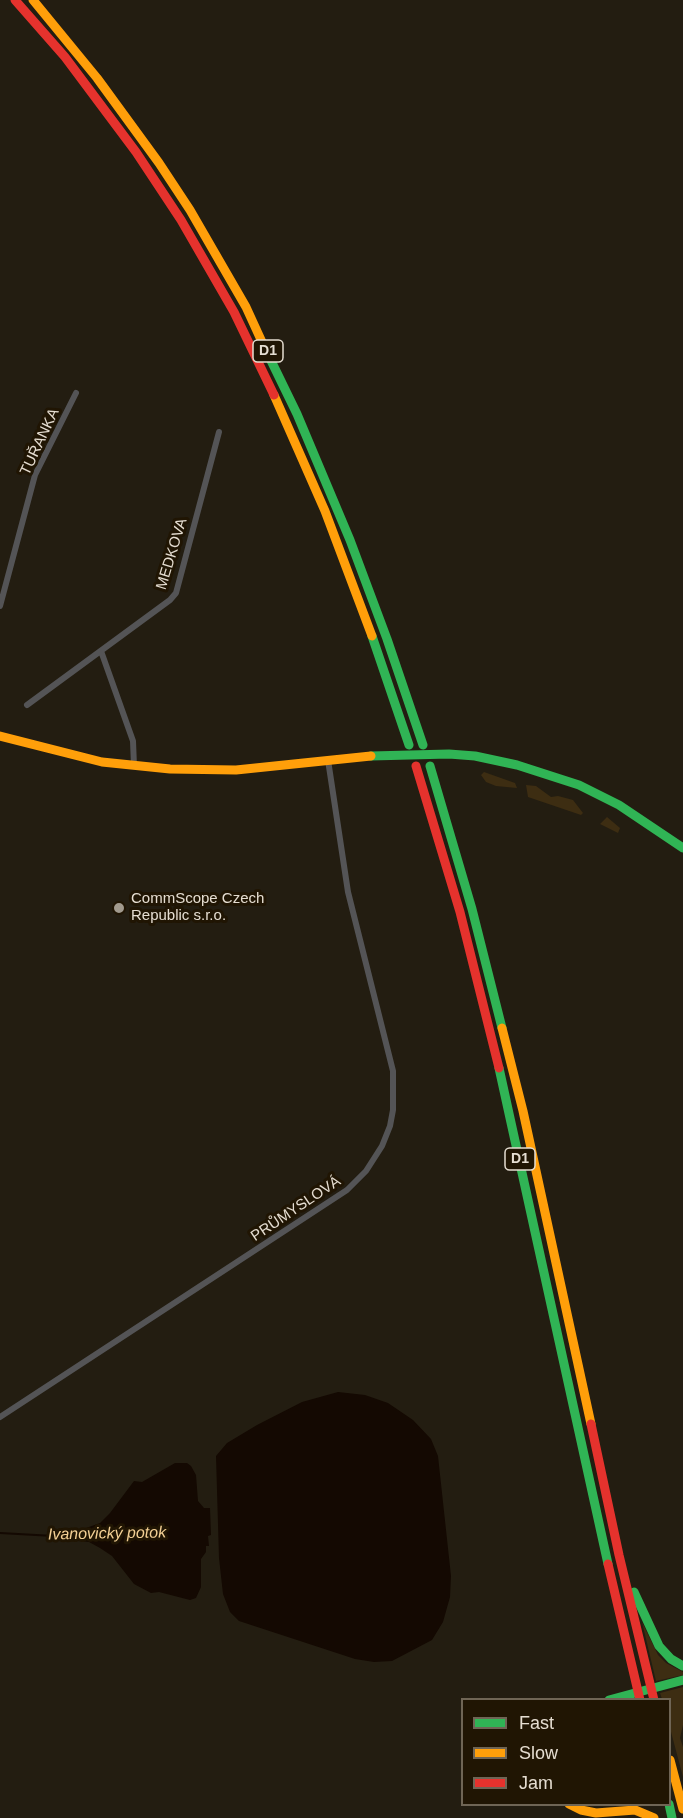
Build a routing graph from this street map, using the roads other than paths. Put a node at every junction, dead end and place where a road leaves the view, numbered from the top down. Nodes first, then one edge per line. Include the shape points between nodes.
1 (15, 0) edge
2 (33, 0) edge
3 (76, 393) dead end
4 (219, 432) dead end
5 (0, 606) edge
6 (101, 651) junction
7 (27, 705) dead end
8 (0, 736) edge
9 (409, 745) dead end
10 (423, 745) dead end
11 (328, 760) junction
12 (135, 766) junction
13 (416, 766) dead end
14 (430, 766) dead end
15 (683, 848) edge
16 (0, 1417) edge
17 (602, 1477) junction
18 (683, 1666) edge
19 (634, 1673) junction
20 (683, 1680) edge
21 (616, 1698) edge
22 (635, 1698) edge
23 (640, 1698) edge
24 (654, 1698) edge
25 (671, 1767) edge
26 (574, 1806) edge
27 (621, 1806) edge
28 (683, 1809) edge
29 (612, 1811) junction
30 (654, 1818) edge

1 - 9 main road, D1 via 65,57 136,152 181,219 238,321 286,419 331,527
2 - 10 main road, D1 via 92,70 154,155 246,307 346,530
3 - 5 street, TUŘANKA via 35,475
4 - 6 street, MEDKOVA via 176,593
6 - 7 street, MEDKOVA
6 - 12 street via 133,741
8 - 12 main road via 89,759
11 - 12 main road via 219,770
11 - 15 main road via 388,754 449,754 517,765 579,785 626,809
11 - 16 street, PRŮMYSLOVÁ via 348,892 393,1077 393,1110 382,1146 366,1171 347,1190
13 - 19 main road, D1 via 460,912 510,1113
14 - 17 main road, D1 via 470,899 523,1111
17 - 18 main road via 616,1515 634,1592 659,1646
17 - 24 main road, D1
19 - 22 main road
19 - 23 main road, D1
20 - 21 main road
25 - 28 main road
26 - 29 main road via 588,1812
27 - 29 main road
29 - 30 main road via 635,1810

